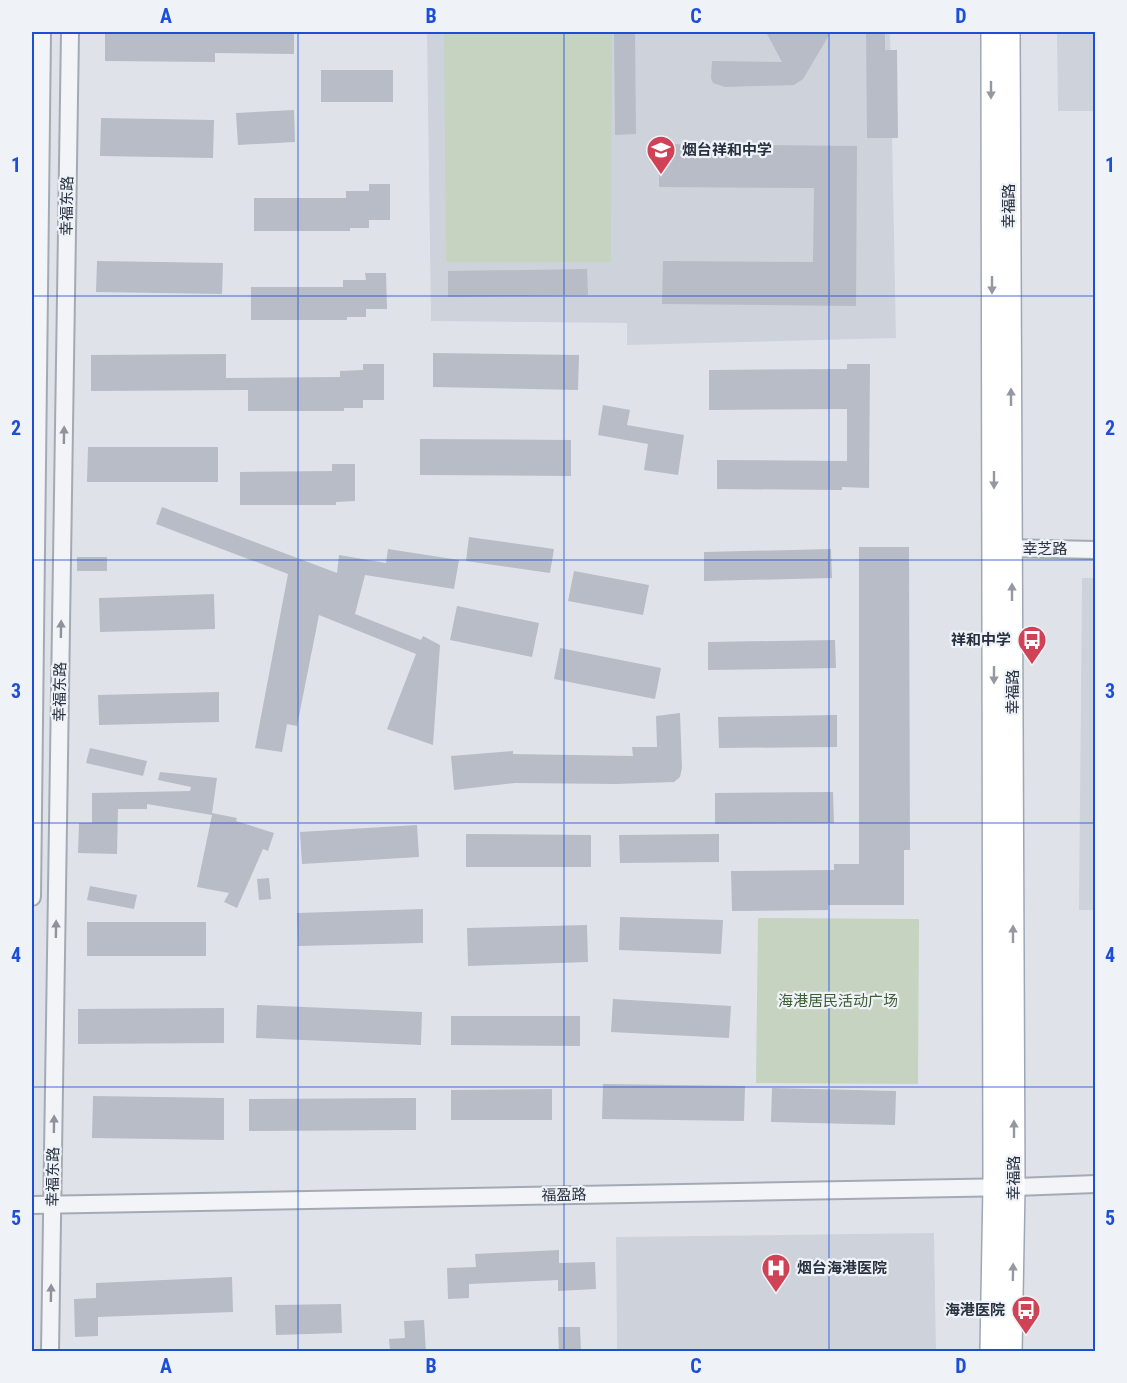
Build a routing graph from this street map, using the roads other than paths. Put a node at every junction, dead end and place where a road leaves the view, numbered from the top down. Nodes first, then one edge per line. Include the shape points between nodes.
1 (42, 32) edge
2 (70, 32) edge
3 (992, 32) edge
4 (1009, 32) edge
5 (34, 549) edge
6 (62, 549) junction
7 (1003, 549) junction
8 (1095, 550) edge
9 (32, 897) edge
10 (1095, 1184) edge
11 (1004, 1187) junction
12 (52, 1204) junction
13 (32, 1205) edge
14 (50, 1352) edge
15 (991, 1352) edge
16 (1011, 1352) edge

1 - 5 street, 幸福东路
6 -> 2 street, 幸福东路
3 -> 7 main road, 幸福路
7 -> 4 main road, 幸福路
5 - 6 street
5 - 9 street, 幸福东路
12 -> 6 street, 幸福东路
7 - 8 street, 幸芝路
7 - 11 main road, 幸福路
10 - 11 street, 福盈路
11 - 12 street, 福盈路
11 - 15 main road, 幸福路
16 -> 11 main road, 幸福路
12 - 13 street, 福盈路
14 -> 12 street, 幸福东路

